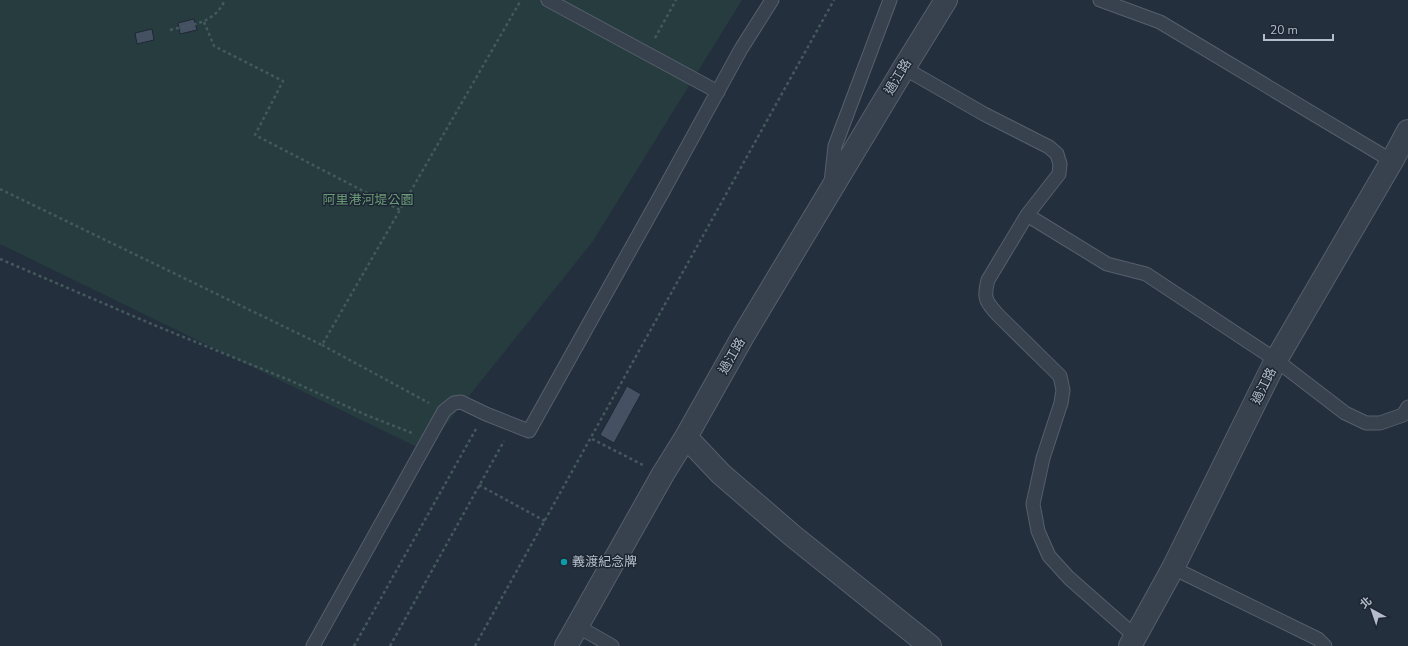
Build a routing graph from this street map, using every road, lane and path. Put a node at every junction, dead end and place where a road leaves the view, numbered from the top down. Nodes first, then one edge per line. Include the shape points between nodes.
1 (225, 0) edge
2 (521, 0) edge
3 (548, 0) edge
4 (676, 0) edge
5 (772, 0) edge
6 (834, 0) edge
7 (890, 0) edge
8 (946, 0) edge
9 (1100, 0) edge
10 (204, 22) junction
11 (170, 30) dead end
12 (646, 54) junction
13 (904, 68) junction
14 (718, 92) junction
15 (1408, 131) edge
16 (1392, 162) junction
17 (0, 188) edge
18 (830, 192) junction
19 (400, 210) junction
20 (1027, 216) junction
21 (0, 259) edge
22 (322, 345) junction
23 (1276, 360) junction
24 (1408, 407) edge
25 (444, 411) junction
26 (486, 414) junction
27 (512, 424) junction
28 (686, 437) junction
29 (592, 439) junction
30 (429, 440) junction
31 (645, 466) dead end
32 (479, 485) junction
33 (546, 521) junction
34 (1174, 568) junction
35 (577, 626) junction
36 (1133, 641) edge
37 (313, 646) edge
38 (354, 646) edge
39 (390, 646) edge
40 (475, 646) edge
41 (566, 646) edge
42 (612, 646) edge
43 (930, 646) edge
44 (1326, 646) edge

1 - 10 path via 214,17
2 - 19 path
3 - 12 lane
4 - 12 path
5 - 14 lane
6 - 29 path
7 - 18 lane via 835,146
8 - 13 street, 過江路
9 - 16 lane via 1160,22
10 - 11 path
10 - 19 path via 214,46 283,81 255,135
12 - 14 lane
13 - 18 street, 過江路
13 - 20 lane via 984,114 1049,147 1057,154 1059,174
14 - 27 lane via 529,431
15 - 16 street, 過江路
16 - 23 street, 過江路
17 - 22 path
18 - 28 street, 過江路 via 743,336
19 - 22 path
20 - 23 lane via 1107,264 1146,274
20 - 36 lane via 988,280 985,292 990,306 1060,376 1063,390 1061,403 1043,458 1033,504 1038,531 1049,556
21 - 30 path
22 - 25 path
23 - 24 lane via 1345,413 1366,423 1380,423 1402,415
23 - 34 street, 過江路
25 - 26 lane via 454,403 461,402
25 - 30 lane
26 - 27 lane
26 - 38 path
27 - 32 path
28 - 35 street, 過江路
28 - 43 street via 721,474 793,536
29 - 31 path
29 - 33 path
30 - 37 lane
32 - 33 path
32 - 39 path
33 - 40 path
34 - 36 street, 過江路
34 - 44 lane via 1318,639
35 - 41 street, 過江路
35 - 42 lane

